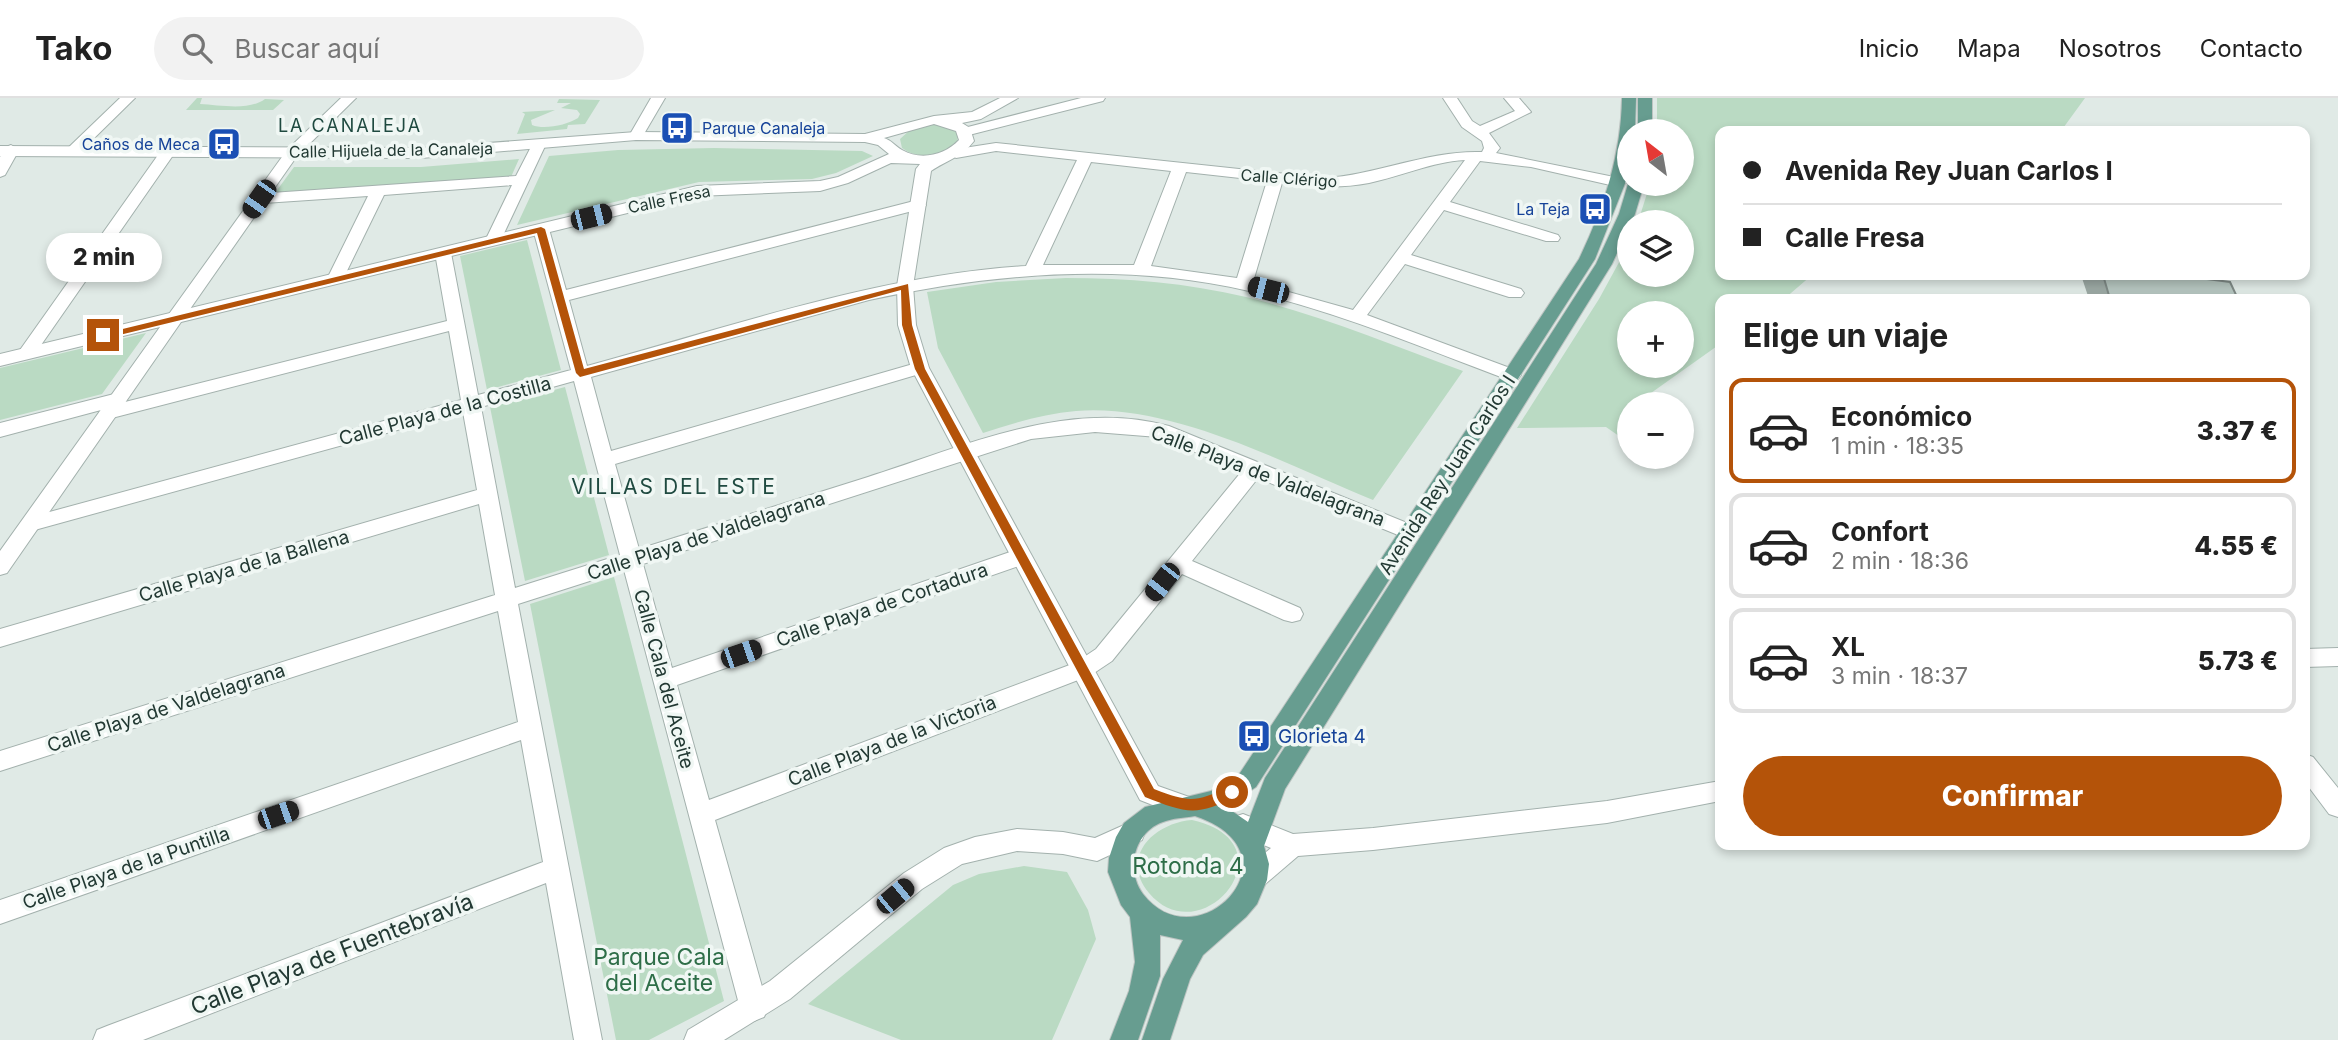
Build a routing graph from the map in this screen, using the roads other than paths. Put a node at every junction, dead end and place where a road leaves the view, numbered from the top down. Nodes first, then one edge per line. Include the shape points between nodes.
1 (128, 98) edge
2 (349, 98) edge
3 (658, 98) edge
4 (1011, 98) edge
5 (1098, 98) edge
6 (1450, 98) edge
7 (1511, 98) edge
8 (1629, 98) edge
9 (1645, 98) edge
10 (976, 116) junction
11 (1628, 119) edge
12 (1645, 119) edge
13 (945, 121) junction
14 (901, 129) junction
15 (966, 132) junction
16 (1479, 132) junction
17 (636, 136) junction
18 (865, 138) junction
19 (538, 144) junction
20 (996, 147) junction
21 (5, 150) edge
22 (74, 150) junction
23 (168, 151) junction
24 (292, 153) junction
25 (956, 153) junction
26 (1086, 157) junction
27 (1481, 157) junction
28 (908, 158) junction
29 (1180, 167) junction
30 (0, 172) edge
31 (1275, 179) junction
32 (522, 180) junction
33 (1617, 181) edge
34 (378, 191) junction
35 (1620, 196) edge
36 (1628, 196) edge
37 (259, 199) junction
38 (1440, 204) junction
39 (918, 205) junction
40 (541, 229) junction
41 (1552, 237) dead end
42 (493, 241) junction
43 (443, 253) junction
44 (1401, 257) junction
45 (1033, 270) junction
46 (1141, 270) junction
47 (335, 279) junction
48 (1244, 284) junction
49 (905, 286) junction
50 (1516, 293) dead end
51 (559, 297) junction
52 (175, 318) junction
53 (1356, 318) junction
54 (456, 324) junction
55 (26, 354) junction
56 (0, 360) edge
57 (920, 369) junction
58 (580, 373) junction
59 (1512, 375) junction
60 (471, 404) junction
61 (113, 406) junction
62 (0, 430) edge
63 (965, 454) junction
64 (604, 460) junction
65 (1255, 467) junction
66 (487, 494) junction
67 (31, 524) junction
68 (1410, 532) junction
69 (1020, 557) junction
70 (632, 559) junction
71 (1177, 563) junction
72 (0, 567) edge
73 (507, 599) junction
74 (1292, 614) dead end
75 (0, 638) edge
76 (2338, 657) edge
77 (2310, 658) edge
78 (1083, 668) junction
79 (665, 680) junction
80 (530, 727) junction
81 (0, 761) edge
82 (2310, 770) edge
83 (1715, 792) edge
84 (1149, 793) junction
85 (1188, 806) junction
86 (2338, 806) edge
87 (701, 814) junction
88 (1137, 828) junction
89 (1254, 839) junction
90 (1293, 845) junction
91 (1097, 849) junction
92 (556, 868) junction
93 (1255, 877) junction
94 (1123, 884) junction
95 (1141, 910) junction
96 (0, 912) edge
97 (1215, 924) junction
98 (754, 1008) junction
99 (107, 1040) edge
100 (588, 1040) edge
101 (698, 1040) edge
102 (1124, 1040) edge
103 (1156, 1040) edge

1 - 22 street
2 - 24 street
3 - 17 street
4 - 10 street, Calle Hijuela de la Canaleja
5 - 15 street
6 - 16 street via 1466,124
7 - 16 street via 1524,112
8 - 11 main road, Avenida Rey Juan Carlos I
9 - 12 main road
10 - 13 street, Calle Hijuela de la Canaleja
10 - 15 street, Calle Hijuela de la Canaleja
13 - 14 street, Calle Hijuela de la Canaleja via 922,121
13 - 15 street
14 - 18 street, Calle Hijuela de la Canaleja
14 - 28 street via 892,141
15 - 20 street, Calle Clérigo
15 - 25 street, Calle Hijuela de la Canaleja via 967,141
16 - 27 street via 1492,148
17 - 18 street, Calle Hijuela de la Canaleja
17 - 19 street, Calle Hijuela de la Canaleja
18 - 28 street, Calle Hijuela de la Canaleja
19 - 24 street, Calle Hijuela de la Canaleja via 421,153
19 - 32 street
20 - 25 street, Calle Clérigo
20 - 26 street, Calle Clérigo
21 - 22 street, Calle Hijuela de la Canaleja
21 - 30 street
22 - 23 street, Calle Hijuela de la Canaleja
23 - 24 street, Calle Hijuela de la Canaleja
23 - 55 street
24 - 37 street
25 - 28 street
26 - 29 street, Calle Clérigo
26 - 45 street
27 - 31 street, Calle Clérigo via 1445,156 1357,181
27 - 33 street, Calle Clérigo
27 - 38 street
28 - 39 street
28 - 40 street, Calle Fresa via 820,186 697,191
29 - 31 street, Calle Clérigo
29 - 46 street
31 - 48 street
32 - 34 street
32 - 42 street
34 - 37 street
34 - 47 street
35 - 59 main road, Avenida Rey Juan Carlos I via 1587,259
36 - 89 main road, Avenida Rey Juan Carlos I via 1628,214 1604,264 1274,785
37 - 52 street
38 - 41 street
38 - 44 street
39 - 49 street
39 - 51 street
40 - 42 street, Calle Fresa
40 - 51 street, Calle Cala del Aceite
42 - 43 street, Calle Fresa
43 - 47 street, Calle Fresa
43 - 54 street
44 - 50 street
44 - 53 street
45 - 46 street, Calle Playa de la Costilla
45 - 49 street, Calle Playa de la Costilla
46 - 48 street, Calle Playa de la Costilla
47 - 52 street, Calle Fresa
48 - 53 street, Calle Playa de la Costilla
49 - 57 street via 907,325
49 - 58 street, Calle Playa de la Costilla
51 - 58 street, Calle Cala del Aceite
52 - 55 street, Calle Fresa
52 - 61 street
53 - 59 street, Calle Playa de la Costilla
54 - 60 street
54 - 61 street
55 - 56 street, Calle Fresa
57 - 63 street
57 - 64 street
58 - 60 street, Calle Playa de la Costilla
58 - 64 street, Calle Cala del Aceite
59 - 68 main road, Avenida Rey Juan Carlos I
60 - 66 street
60 - 67 street, Calle Playa de la Costilla
61 - 62 street
61 - 67 street
63 - 65 street, Calle Playa de Valdelagrana via 1029,433 1082,424 1128,424 1162,431
63 - 69 street
63 - 70 street, Calle Playa de Valdelagrana
64 - 70 street, Calle Cala del Aceite
65 - 68 street, Calle Playa de Valdelagrana
65 - 71 street, Calle Playa de la Victoria
66 - 73 street
66 - 75 street, Calle Playa de la Ballena
67 - 72 street
68 - 85 main road, Avenida Rey Juan Carlos I via 1248,780 1215,801
69 - 78 street
69 - 79 street, Calle Playa de Cortadura
70 - 73 street, Calle Playa de Valdelagrana
70 - 79 street, Calle Cala del Aceite
71 - 74 street
71 - 78 street, Calle Playa de la Victoria via 1104,655
73 - 80 street
73 - 81 street, Calle Playa de Valdelagrana
76 - 77 street
78 - 84 street
78 - 87 street, Calle Playa de la Victoria
79 - 87 street, Calle Cala del Aceite
80 - 92 street
80 - 96 street, Calle Playa de la Puntilla
82 - 86 street
83 - 90 street via 1607,812
84 - 85 street
84 - 88 street
85 - 88 main road, Avenida Rey Juan Carlos I via 1152,815
85 - 89 main road, Avenida Rey Juan Carlos I via 1215,811
87 - 98 street, Calle Cala del Aceite
88 - 91 street
88 - 94 main road via 1125,845 1120,864
89 - 90 street
89 - 93 main road, Avenida Rey Juan Carlos I
90 - 93 street
91 - 94 street
91 - 98 street via 1017,840 953,856 913,881
92 - 99 street, Calle Playa de Fuentebravía
92 - 100 street
93 - 97 main road via 1248,896 1234,913
94 - 95 main road
95 - 97 main road via 1170,926 1192,929
95 - 102 main road via 1150,960 1144,990
97 - 103 main road via 1193,948
98 - 101 street

